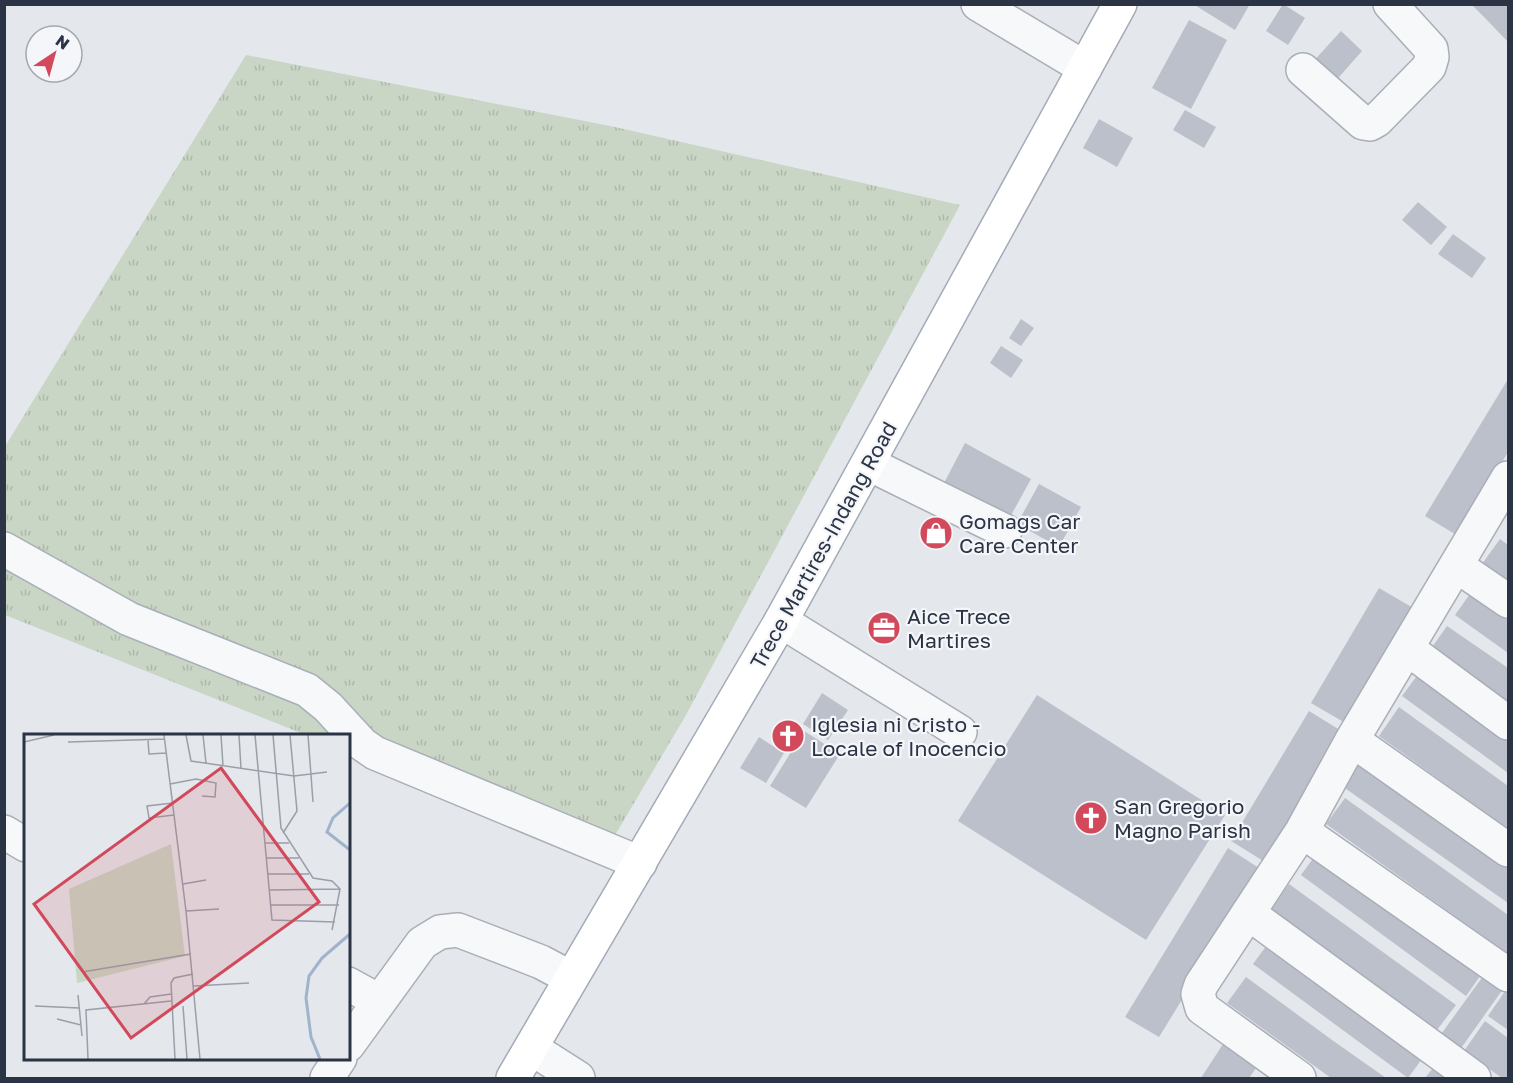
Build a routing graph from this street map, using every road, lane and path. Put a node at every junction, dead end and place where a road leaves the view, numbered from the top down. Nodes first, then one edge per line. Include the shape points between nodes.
1 (978, 4) edge
2 (1120, 4) edge
3 (1390, 4) edge
4 (1085, 68) junction
5 (1303, 70) dead end
6 (869, 464) junction
7 (1509, 478) edge
8 (1005, 531) dead end
9 (4, 549) edge
10 (1457, 566) junction
11 (1509, 601) edge
12 (782, 621) junction
13 (1408, 649) junction
14 (1509, 723) edge
15 (960, 732) dead end
16 (1352, 740) junction
17 (1302, 831) junction
18 (4, 832) edge
19 (24, 844) edge
20 (1509, 850) edge
21 (640, 863) junction
22 (1248, 913) junction
23 (1509, 975) edge
24 (571, 978) junction
25 (350, 985) edge
26 (379, 1001) junction
27 (350, 1041) edge
28 (531, 1048) junction
29 (339, 1059) edge
30 (327, 1078) edge
31 (513, 1078) edge
32 (578, 1078) edge
33 (1299, 1078) edge
34 (1474, 1078) edge

1 - 4 street
2 - 4 main road, Trece Martires-Indang Road
3 - 5 street via 1431,49 1432,57 1430,66 1377,120 1363,123
4 - 6 main road, Trece Martires-Indang Road
6 - 8 street
6 - 12 main road, Trece Martires-Indang Road
7 - 10 street
9 - 21 street via 129,619 307,690 375,753
10 - 11 street
10 - 13 street
12 - 15 street
12 - 21 main road, Trece Martires-Indang Road
13 - 14 street
13 - 16 street
16 - 17 street
16 - 20 street
17 - 22 street
17 - 23 street
18 - 19 street
21 - 24 main road, Trece Martires-Indang Road
22 - 33 street via 1201,985 1198,994 1202,1008
22 - 34 street
24 - 26 street via 458,930 440,932 422,943
24 - 28 main road, Trece Martires-Indang Road
25 - 26 street
26 - 27 street
28 - 31 main road, Trece Martires-Indang Road
28 - 32 street
29 - 30 street

